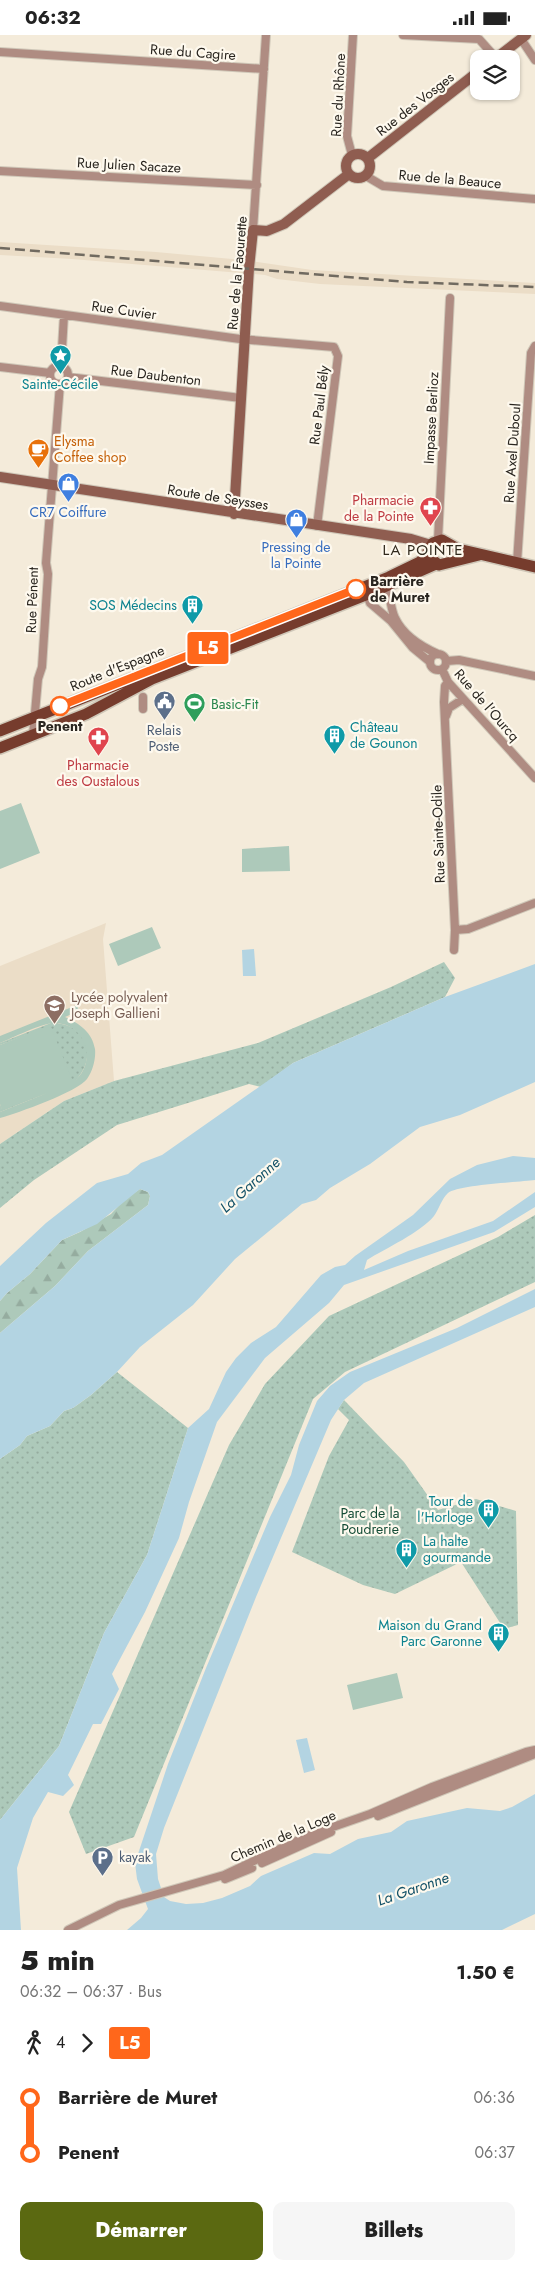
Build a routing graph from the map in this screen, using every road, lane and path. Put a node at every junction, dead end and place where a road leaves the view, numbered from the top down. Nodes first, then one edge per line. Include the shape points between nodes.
1 (266, 35) edge
2 (353, 35) edge
3 (403, 35) edge
4 (523, 37) edge
5 (489, 50) edge
6 (506, 50) edge
7 (0, 51) edge
8 (535, 60) edge
9 (264, 69) junction
10 (470, 78) edge
11 (352, 155) junction
12 (368, 158) junction
13 (0, 171) edge
14 (349, 174) junction
15 (366, 176) junction
16 (257, 185) junction
17 (535, 199) edge
18 (253, 230) junction
19 (450, 298) dead end
20 (0, 306) edge
21 (64, 315) junction
22 (245, 339) junction
23 (535, 346) edge
24 (61, 366) junction
25 (0, 367) edge
26 (50, 373) junction
27 (68, 377) junction
28 (60, 384) junction
29 (241, 398) junction
30 (0, 477) edge
31 (52, 485) junction
32 (234, 514) junction
33 (317, 526) junction
34 (451, 545) junction
35 (432, 546) junction
36 (479, 555) junction
37 (449, 562) junction
38 (517, 563) junction
39 (436, 564) junction
40 (535, 567) edge
41 (383, 583) junction
42 (366, 590) junction
43 (438, 654) junction
44 (447, 661) junction
45 (430, 662) junction
46 (442, 669) junction
47 (535, 676) edge
48 (448, 682) junction
49 (143, 697) dead end
50 (463, 699) junction
51 (143, 709) dead end
52 (36, 716) junction
53 (446, 716) junction
54 (0, 731) edge
55 (33, 735) junction
56 (0, 748) edge
57 (533, 773) edge
58 (535, 903) edge
59 (456, 930) junction
60 (454, 951) dead end
61 (535, 1752) edge
62 (70, 1930) edge

1 - 9 street, Rue de la Faourette
2 - 11 street, Rue du Rhône via 347,137
3 - 5 street via 479,39
4 - 6 street
4 - 8 street
7 - 9 street, Rue du Cagire
9 - 16 street, Rue de la Faourette
10 - 12 street, Rue des Vosges
11 - 12 street via 363,154
11 - 14 street via 346,164
12 - 15 street via 371,166
13 - 16 street, Rue Julien Sacaze
14 - 15 street via 355,178
14 - 18 street via 284,224 267,231
15 - 17 street, Rue de la Beauce via 383,186
16 - 18 street, Rue de la Faourette
18 - 22 street, Rue de la Faourette
19 - 35 street, Impasse Berlioz
20 - 21 street, Rue Cuvier
21 - 22 street, Rue Cuvier
21 - 24 street
22 - 29 street, Rue de la Faourette
22 - 33 street, Rue Paul Bély via 329,345 337,351
23 - 38 street, Rue Axel Duboul via 531,353
24 - 26 street via 54,367
24 - 27 street via 68,372
25 - 26 street
26 - 28 street via 52,381
27 - 28 street
27 - 29 street, Rue Daubenton
28 - 31 street, Rue Pénent
29 - 32 street, Rue de la Faourette
30 - 31 street, Route de Seysses
31 - 32 street, Route de Seysses
31 - 52 street, Rue Pénent via 42,667 38,679
32 - 33 street, Route de Seysses
33 - 35 street, Route de Seysses via 411,539
34 - 35 main road via 446,541
34 - 36 main road
34 - 37 main road via 453,554
35 - 39 main road via 430,558
35 - 41 main road, Route d'Espagne via 420,562
36 - 37 main road
36 - 38 main road
37 - 39 main road
38 - 40 main road
39 - 41 main road, Route d'Espagne
41 - 42 main road, Route d'Espagne
41 - 43 street via 398,623 417,642
42 - 45 street via 370,603
42 - 52 main road, Route d'Espagne
42 - 55 main road, Route d'Espagne via 152,679 86,714
43 - 44 street
43 - 45 street
44 - 46 street
44 - 47 street via 459,660
45 - 46 street via 434,669
46 - 48 street, Rue de l'Ourcq
48 - 50 street, Rue de l'Ourcq
48 - 53 street, Rue Sainte-Odile via 445,686
49 - 51 street
50 - 53 street via 449,708
50 - 57 street, Rue de l'Ourcq
52 - 54 main road, Route d'Espagne
52 - 55 street
53 - 59 street, Rue Sainte-Odile
55 - 56 main road, Route d'Espagne
58 - 59 street via 468,929
59 - 60 street, Rue Sainte-Odile
61 - 62 street, Chemin de la Loge via 526,1752 307,1836 224,1875 104,1911

